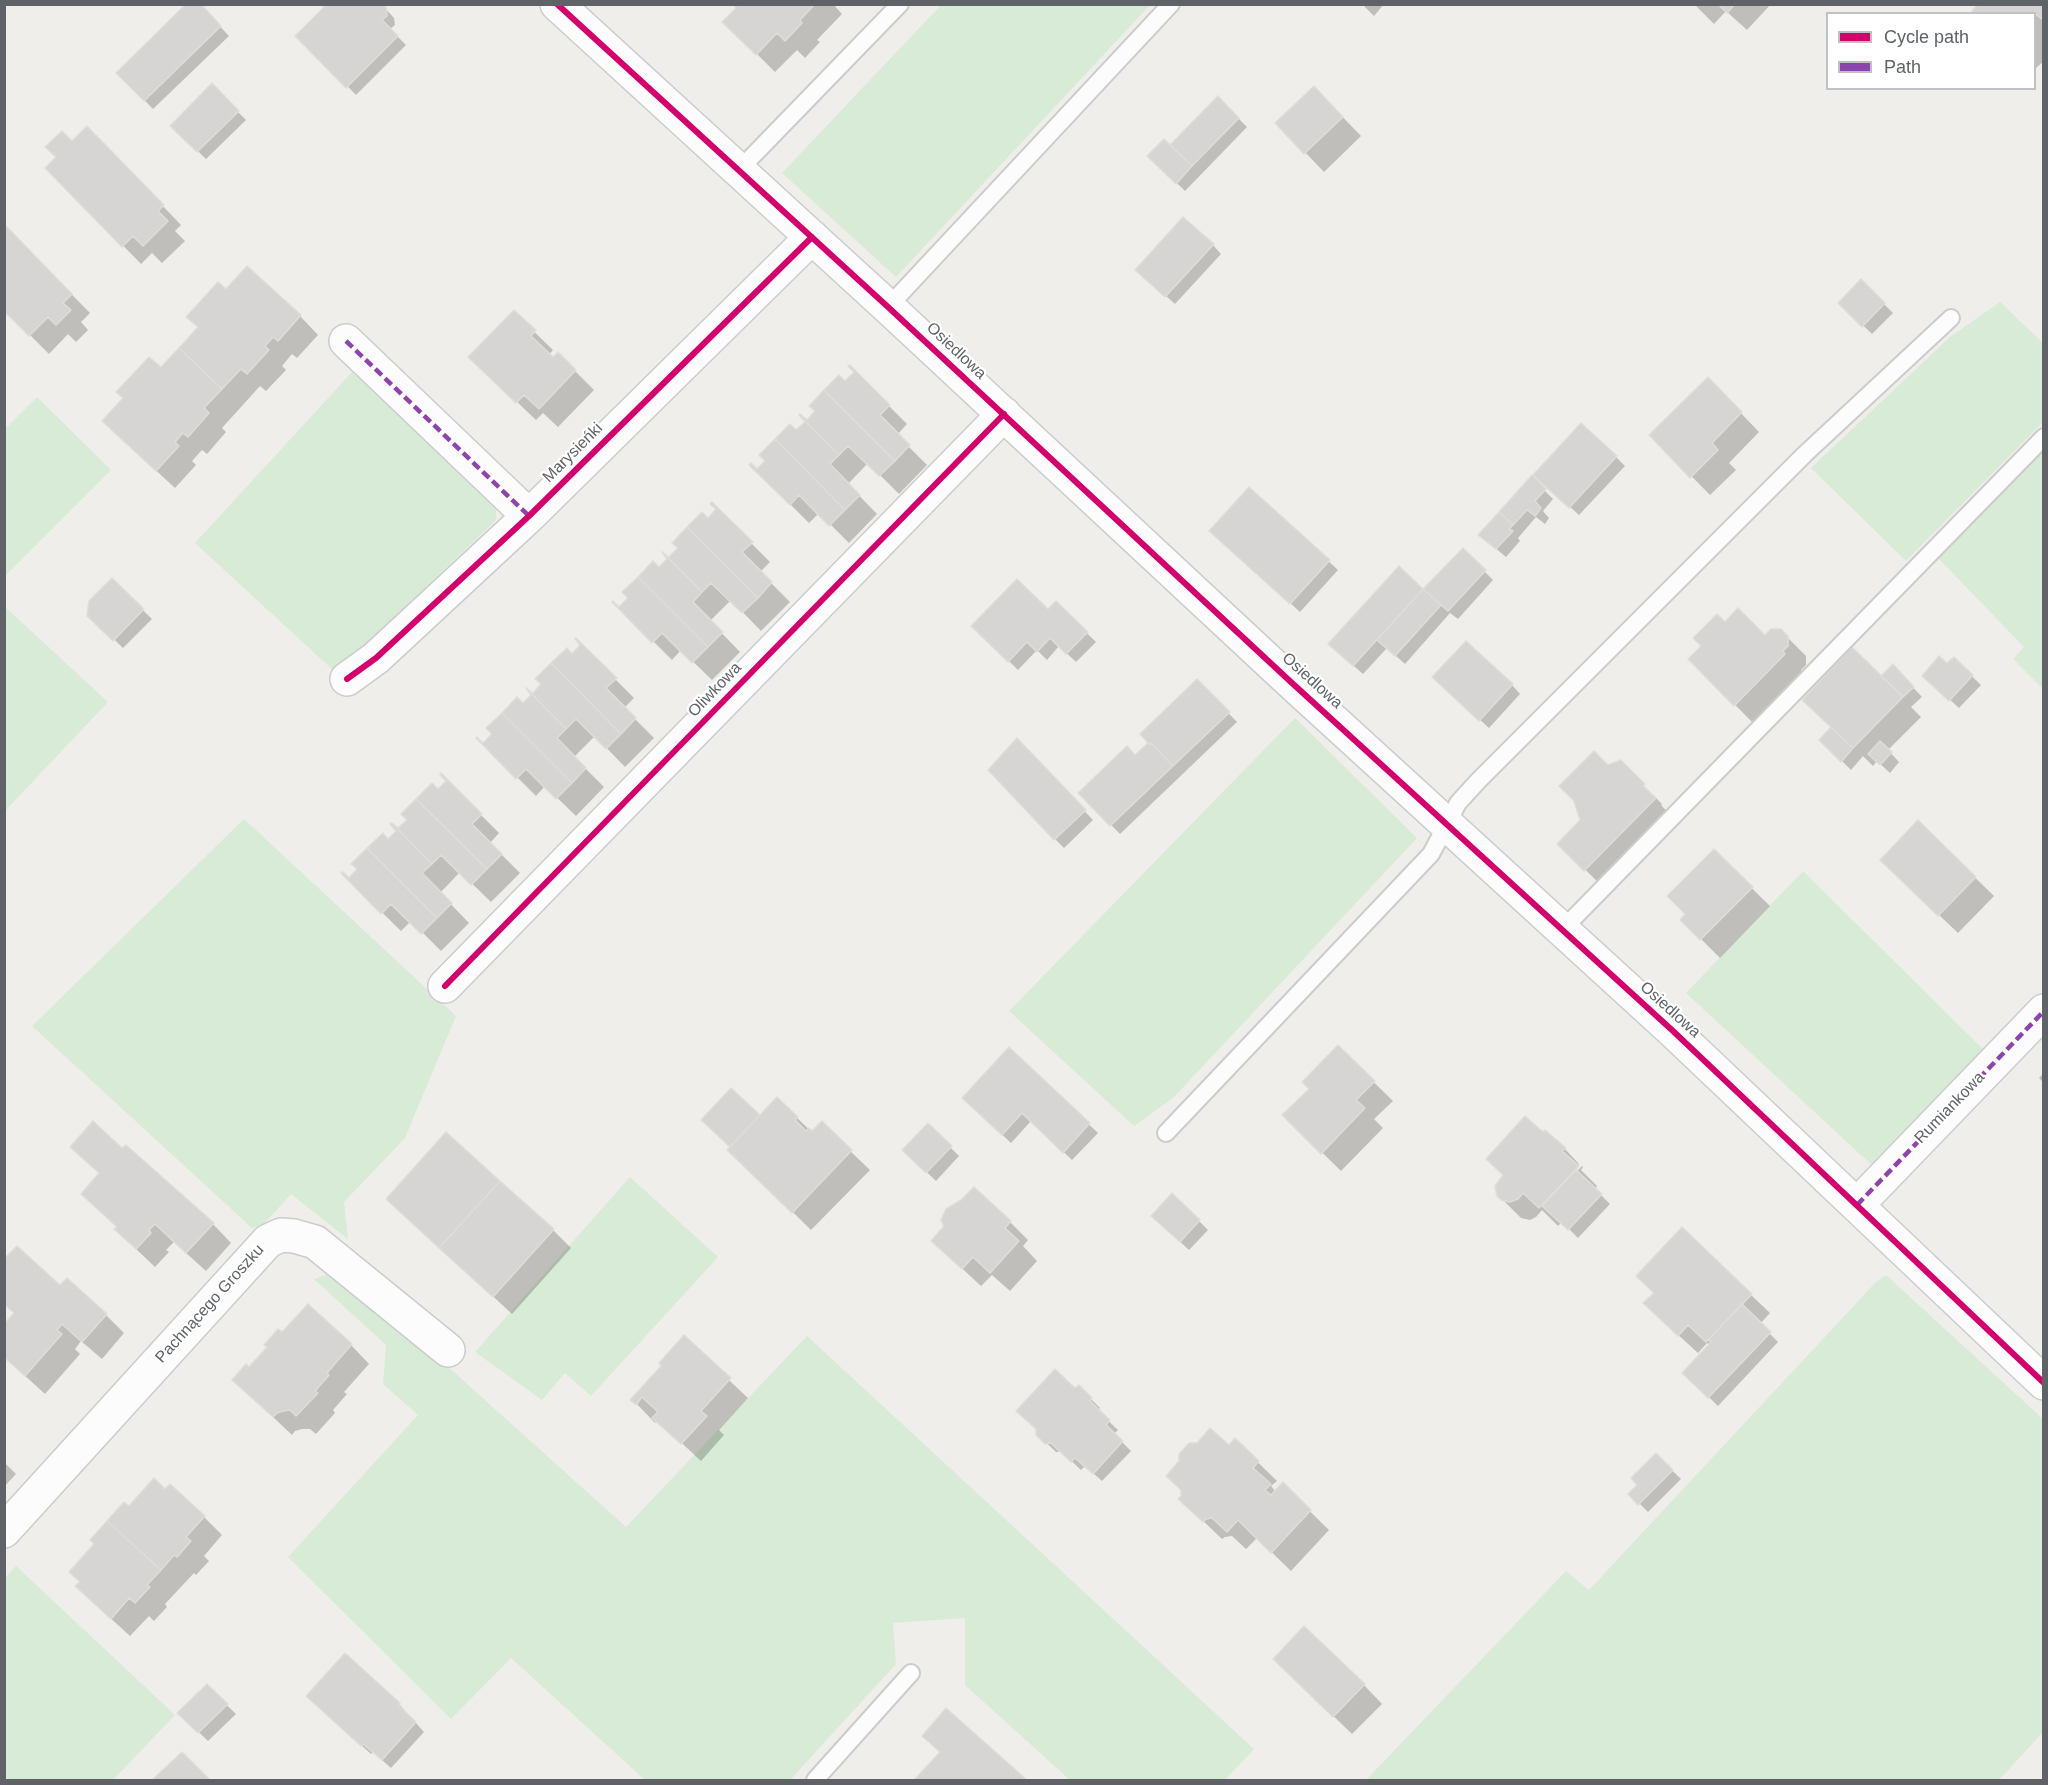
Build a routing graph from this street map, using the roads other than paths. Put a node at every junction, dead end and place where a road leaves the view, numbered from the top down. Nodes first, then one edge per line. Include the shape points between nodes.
1 (557, 4) edge
2 (900, 4) edge
3 (1171, 4) edge
4 (739, 170) junction
5 (812, 237) junction
6 (888, 307) junction
7 (1951, 318) dead end
8 (346, 341) dead end
9 (1004, 414) junction
10 (2043, 437) edge
11 (529, 516) junction
12 (347, 679) dead end
13 (1447, 822) junction
14 (1562, 930) junction
15 (445, 986) dead end
16 (2043, 1011) edge
17 (1166, 1133) dead end
18 (1857, 1205) junction
19 (448, 1350) dead end
20 (2043, 1383) edge
21 (4, 1531) edge
22 (911, 1673) dead end
23 (815, 1780) edge

1 - 4 street, Osiedlowa
2 - 4 lane
3 - 6 lane
4 - 5 street, Osiedlowa
5 - 6 street, Osiedlowa
5 - 11 street, Marysieńki
6 - 9 street, Osiedlowa
7 - 13 lane via 1805,454 1478,781
8 - 11 street
9 - 13 street, Osiedlowa
9 - 15 street, Oliwkowa
10 - 14 lane
11 - 12 street, Marysieńki via 376,658
13 - 14 street, Osiedlowa
13 - 17 lane via 1431,854
14 - 18 street, Osiedlowa
16 - 18 street, Rumiankowa
18 - 20 street, Osiedlowa
19 - 21 street, Pachnącego Groszku via 315,1242 281,1235 268,1241
22 - 23 lane

